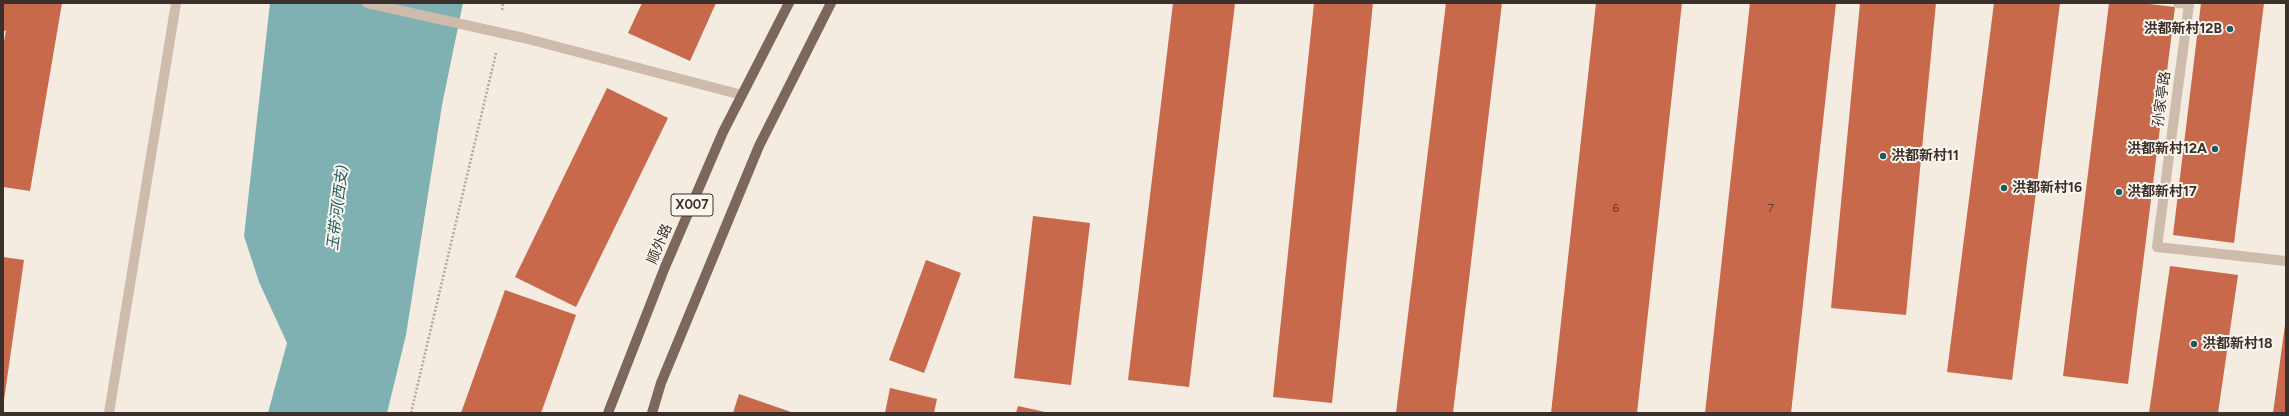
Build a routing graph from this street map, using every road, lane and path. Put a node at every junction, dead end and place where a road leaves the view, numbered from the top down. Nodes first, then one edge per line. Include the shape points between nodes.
1 (176, 3) edge
2 (367, 3) edge
3 (503, 3) edge
4 (789, 3) edge
5 (831, 3) edge
6 (2178, 3) edge
7 (501, 18) dead end
8 (496, 48) dead end
9 (742, 95) junction
10 (2286, 261) edge
11 (109, 413) edge
12 (411, 413) edge
13 (608, 413) edge
14 (652, 413) edge

1 - 11 street
2 - 9 street, bridge via 524,38
3 - 7 path
4 - 9 main road, 顺外路 / X007
5 - 14 main road via 759,146 661,383
6 - 10 street, 孙家亭路 via 2189,4 2157,247
8 - 12 path via 493,70
9 - 13 main road, 顺外路 / X007 via 723,132 674,246

